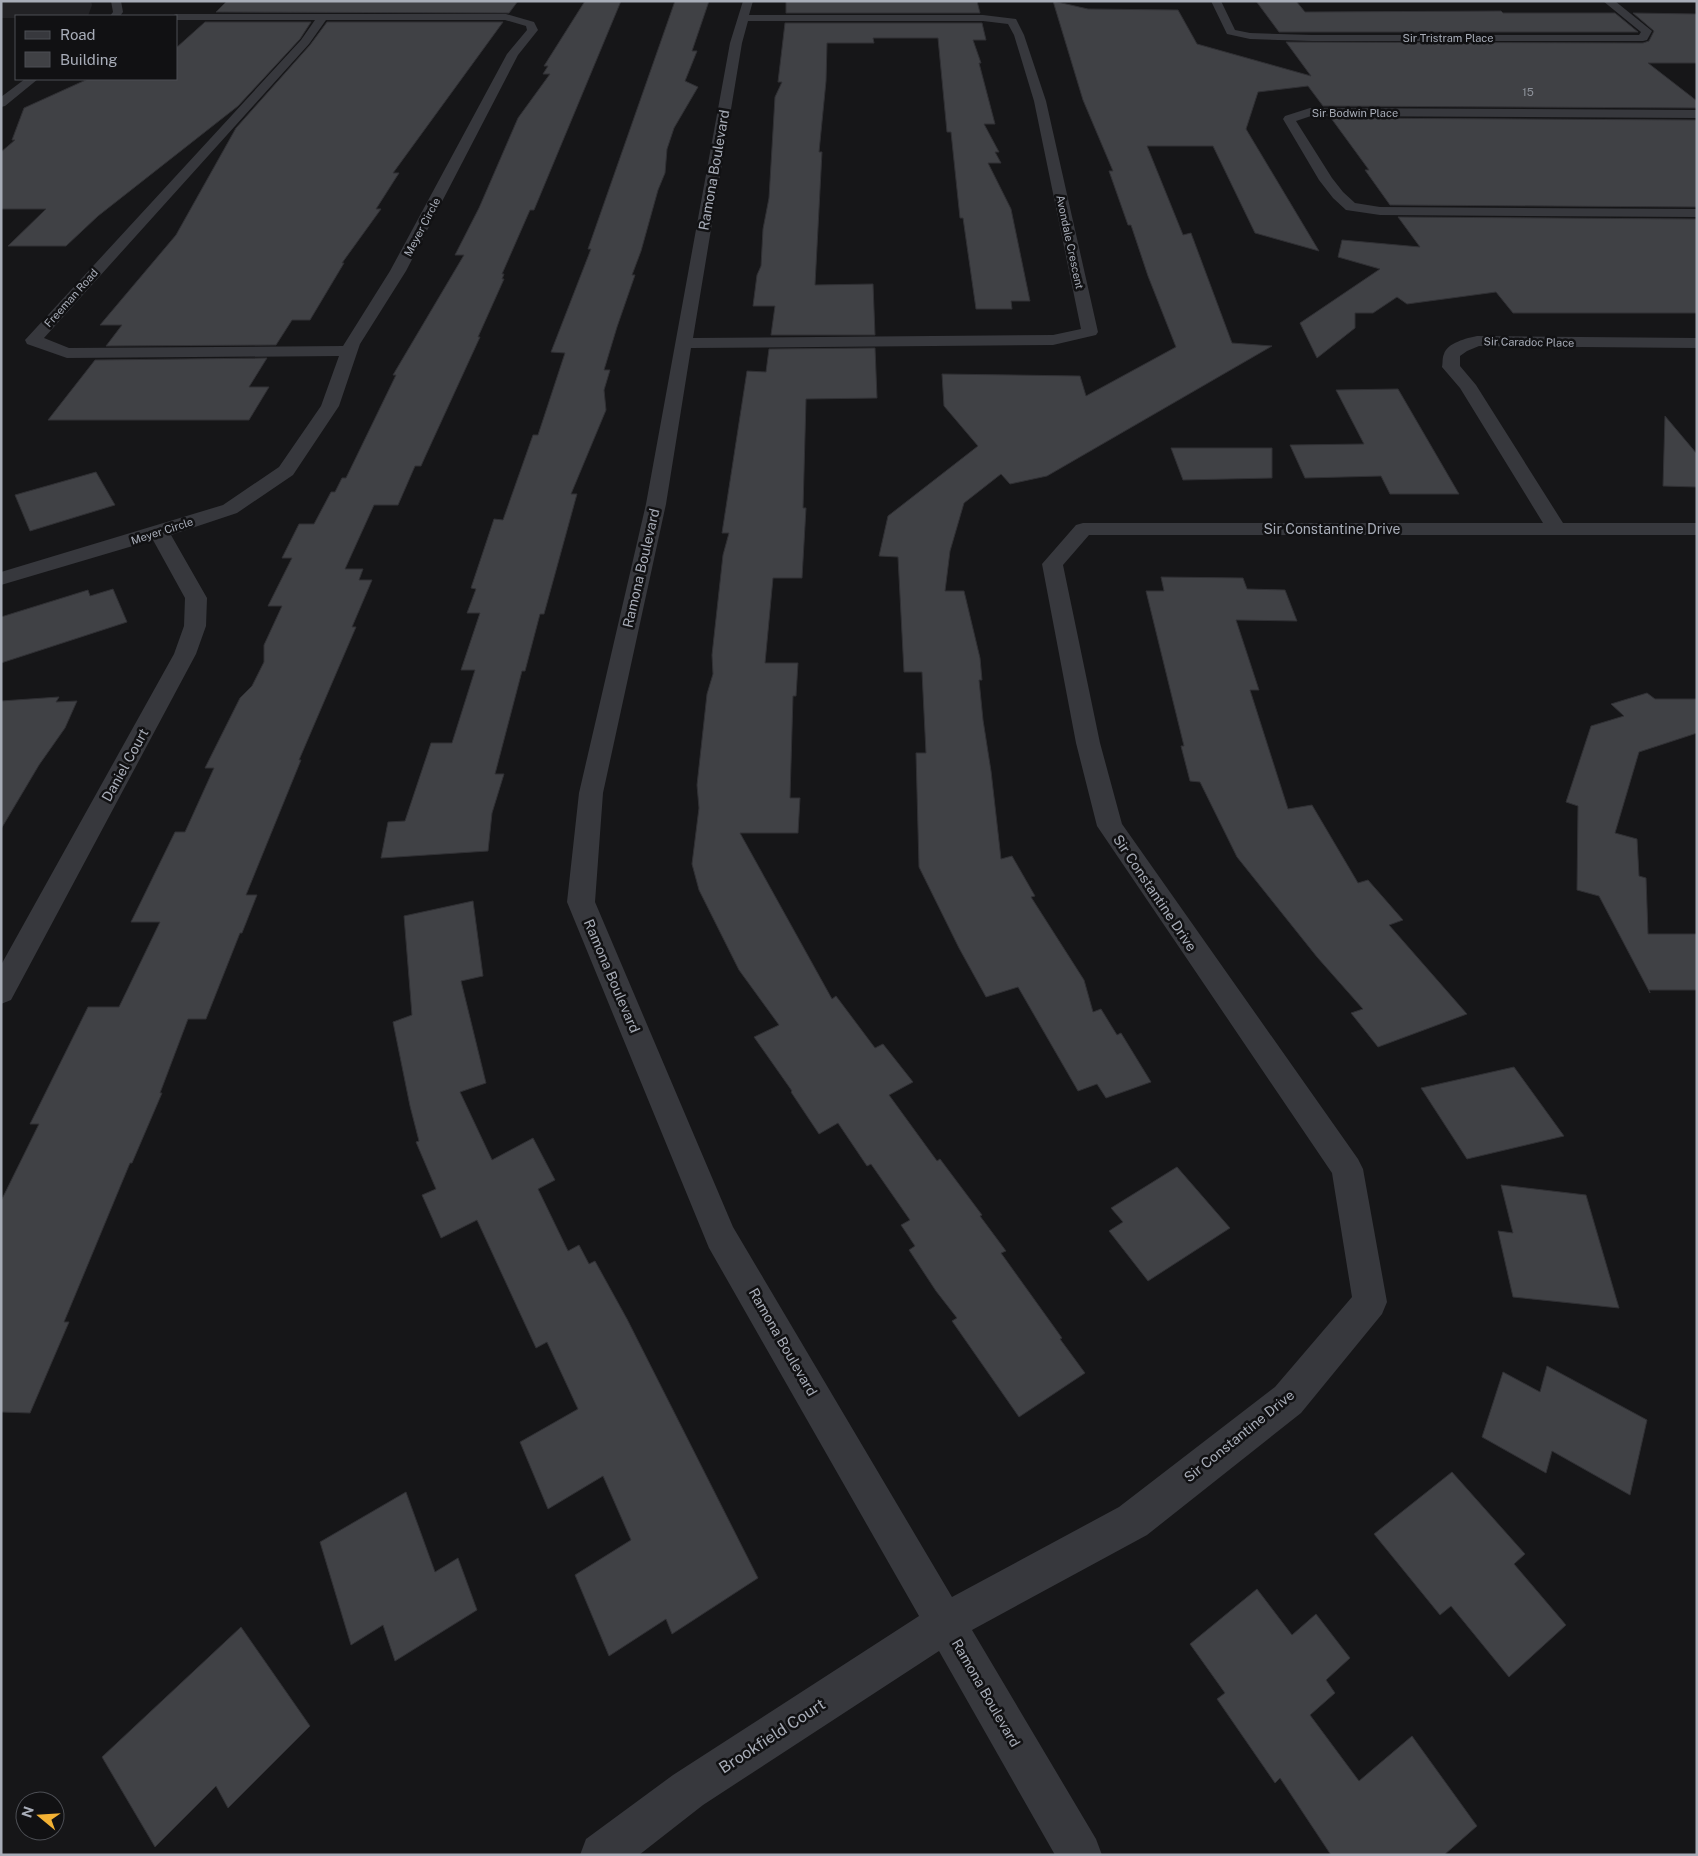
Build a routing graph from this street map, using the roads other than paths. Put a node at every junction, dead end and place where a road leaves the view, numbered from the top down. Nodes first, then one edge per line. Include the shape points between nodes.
1 (116, 1) edge
2 (1216, 1) edge
3 (1608, 1) edge
4 (745, 10) edge
5 (116, 15) edge
6 (178, 17) edge
7 (322, 18) junction
8 (31, 80) edge
9 (1, 103) edge
10 (1697, 114) edge
11 (1697, 213) edge
12 (683, 343) junction
13 (1697, 343) edge
14 (349, 351) junction
15 (1557, 529) junction
16 (1697, 529) edge
17 (159, 532) junction
18 (1, 579) edge
19 (1, 992) edge
20 (945, 1623) junction
21 (602, 1855) edge
22 (1080, 1855) edge

1 - 5 street
2 - 3 street, Sir Tristram Place via 1231,32 1250,36 1643,38 1647,31
4 - 12 street, Ramona Boulevard
4 - 12 street, Avondale Crescent via 1012,21 1040,101 1090,332 1053,340
6 - 7 street, Meyer Circle
7 - 14 street, Meyer Circle via 506,17 530,24 533,30 513,54 398,271
7 - 14 street, Freeman Road via 305,42 33,340 67,353
8 - 9 street
10 - 11 street, Sir Bodwin Place via 1310,112 1289,119 1326,180 1351,207 1380,211
12 - 20 street, Ramona Boulevard via 656,504 591,793 581,902 722,1236
13 - 15 street, Sir Caradoc Place via 1477,341 1452,354 1451,367 1467,385
14 - 17 street, Meyer Circle via 330,406 286,471 230,509
15 - 16 street, Sir Constantine Drive
15 - 20 street, Sir Constantine Drive via 1083,529 1052,564 1088,743 1110,826 1347,1169 1370,1302 1288,1400 1134,1521
17 - 18 street, Meyer Circle
17 - 19 street, Daniel Court via 196,598 195,626 185,654
20 - 21 street, Brookfield Court via 688,1790
20 - 22 street, Ramona Boulevard

